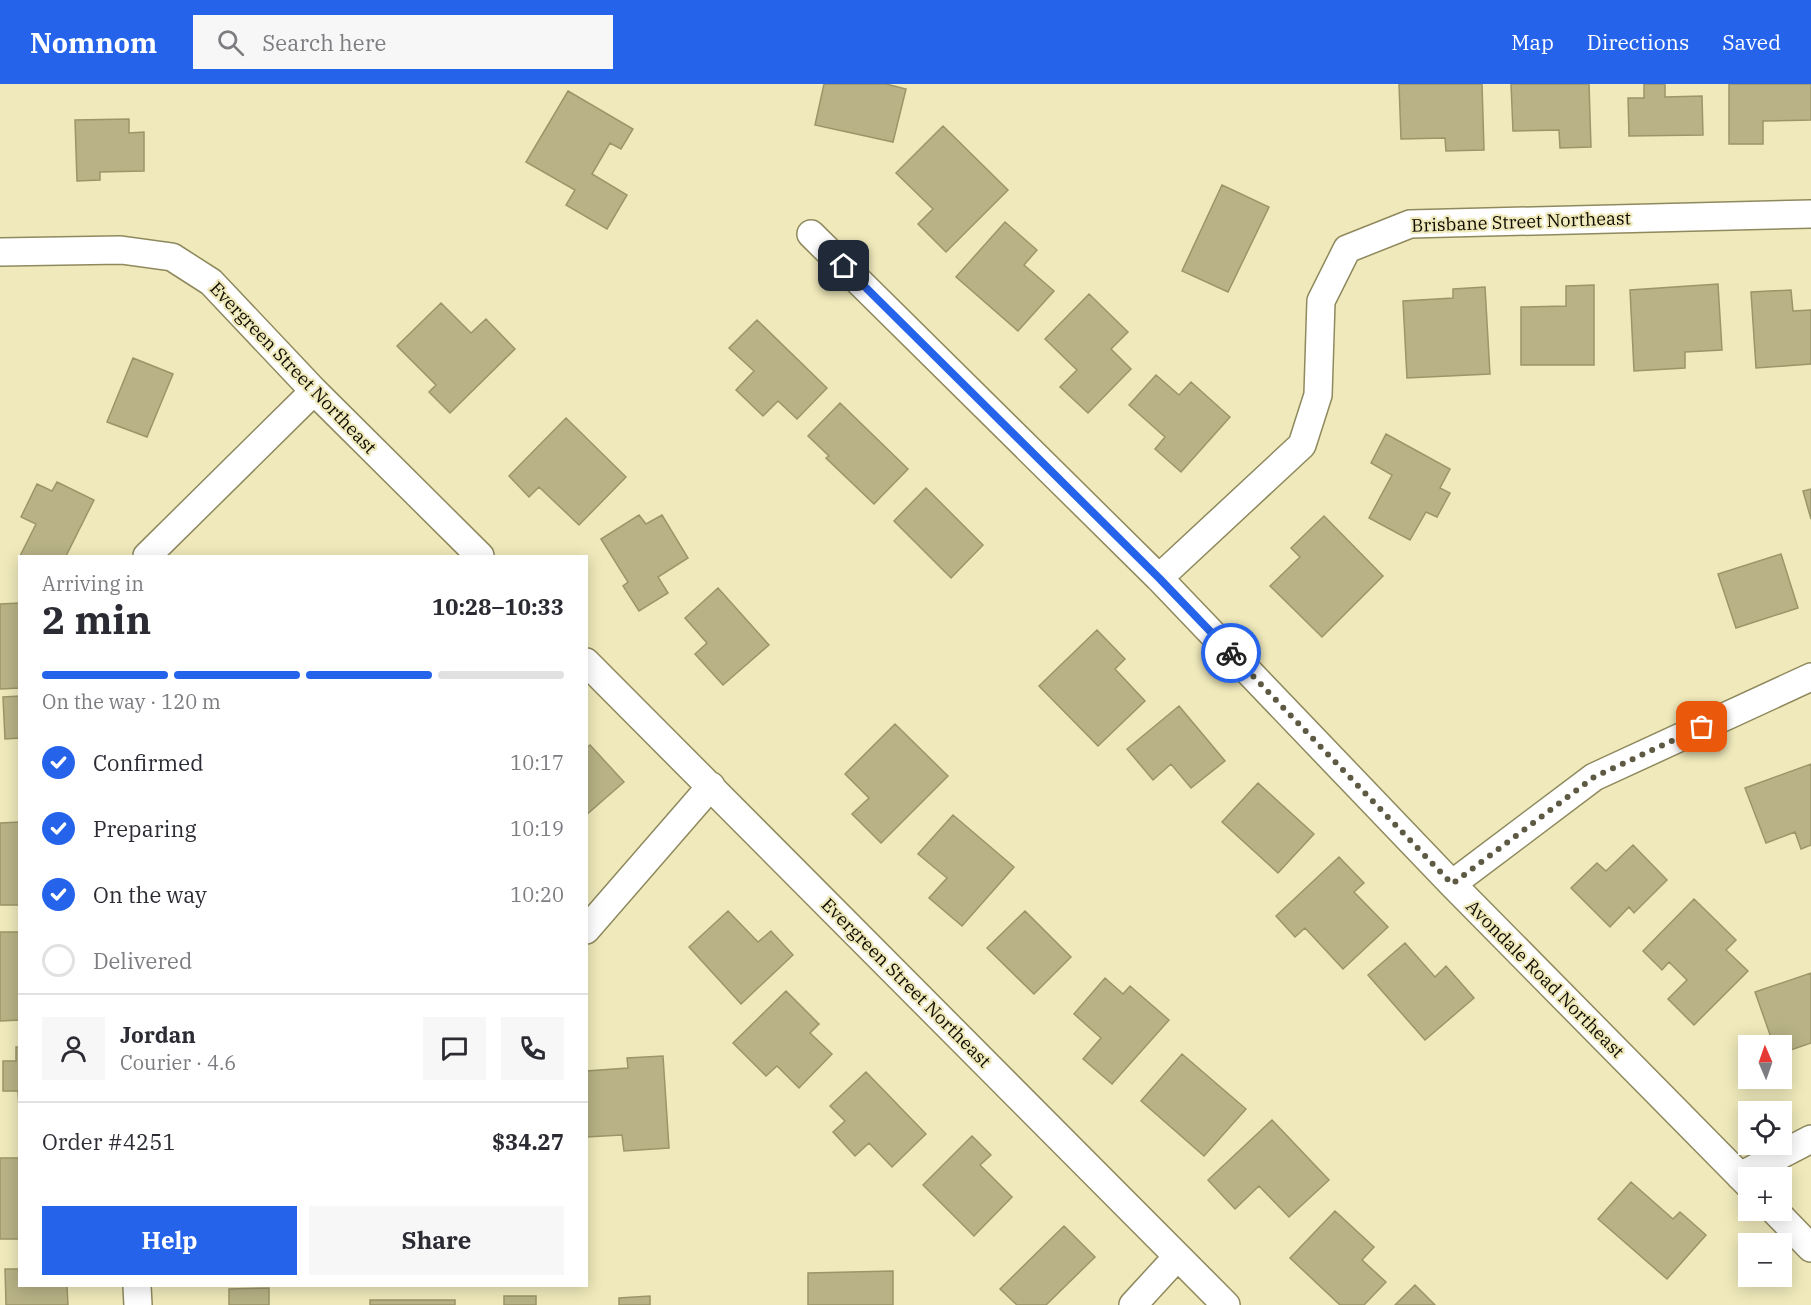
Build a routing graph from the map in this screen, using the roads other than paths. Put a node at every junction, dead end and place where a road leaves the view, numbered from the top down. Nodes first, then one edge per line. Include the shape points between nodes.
1 (1811, 214) edge
2 (811, 234) dead end
3 (0, 252) edge
4 (314, 391) junction
5 (148, 555) edge
6 (479, 555) edge
7 (1159, 578) junction
8 (588, 664) edge
9 (1811, 677) edge
10 (711, 786) junction
11 (1452, 884) junction
12 (588, 928) edge
13 (1811, 1139) edge
14 (1767, 1167) edge
15 (1738, 1174) edge
16 (1785, 1221) edge
17 (1811, 1248) edge
18 (1177, 1257) junction
19 (137, 1287) edge
20 (138, 1305) edge
21 (1133, 1305) edge
22 (1226, 1305) edge

1 - 7 street, Brisbane Street Northeast via 1410,224 1347,249 1322,301 1318,395 1302,445
2 - 7 street, Avondale Road Northeast
3 - 4 street, Evergreen Street Northeast via 121,250 172,257 211,282
4 - 5 street
4 - 6 street, Evergreen Street Northeast
7 - 11 street, Avondale Road Northeast
8 - 10 street, Evergreen Street Northeast
9 - 11 street via 1594,777
10 - 12 street
10 - 18 street, Evergreen Street Northeast
11 - 15 street, Avondale Road Northeast
13 - 14 street
16 - 17 street
18 - 21 street
18 - 22 street, Evergreen Street Northeast
19 - 20 street

